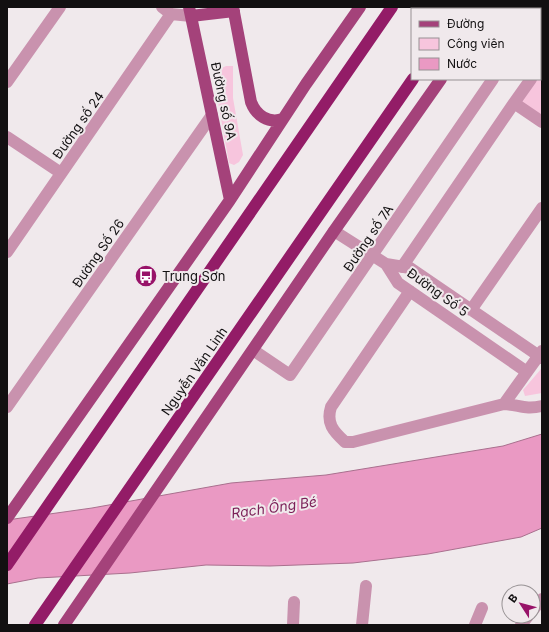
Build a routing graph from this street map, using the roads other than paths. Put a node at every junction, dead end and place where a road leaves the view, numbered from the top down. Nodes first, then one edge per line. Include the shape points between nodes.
1 (60, 7) edge
2 (360, 7) edge
3 (392, 7) edge
4 (234, 9) edge
5 (167, 10) edge
6 (190, 11) edge
7 (412, 80) edge
8 (440, 80) edge
9 (493, 80) edge
10 (530, 80) edge
11 (7, 82) edge
12 (514, 103) junction
13 (212, 115) junction
14 (283, 119) junction
15 (542, 122) edge
16 (7, 137) edge
17 (61, 173) junction
18 (230, 200) junction
19 (542, 208) edge
20 (334, 231) junction
21 (7, 252) edge
22 (373, 256) junction
23 (386, 264) junction
24 (402, 267) junction
25 (410, 291) junction
26 (472, 310) junction
27 (252, 350) junction
28 (541, 355) edge
29 (527, 372) junction
30 (504, 404) junction
31 (542, 406) edge
32 (7, 407) edge
33 (7, 518) edge
34 (7, 565) edge
35 (366, 586) dead end
36 (294, 602) dead end
37 (482, 608) dead end
38 (36, 625) edge
39 (64, 625) edge
40 (293, 625) edge
41 (362, 625) edge
42 (475, 625) edge

1 - 11 street
2 - 14 main road
3 - 34 highway
4 - 6 main road
4 - 14 main road, Đường số 9A via 254,109 270,120
5 - 6 street
5 - 17 street, Đường số 24
6 - 13 main road, Đường số 9A
7 - 38 highway, Nguyễn Văn Linh
8 - 20 main road
9 - 22 street, Đường số 7A
10 - 12 street
12 - 15 street
12 - 24 street
13 - 18 main road, Đường số 9A
13 - 32 street, Đường Số 26
14 - 18 main road
16 - 17 street
17 - 21 street, Đường số 24
18 - 33 main road
19 - 26 street
20 - 22 street
20 - 27 main road
22 - 23 street
22 - 27 street, Đường số 7A via 290,375
23 - 24 street, Đường Số 5
23 - 25 street, Đường Số 5 via 398,283
24 - 26 street, Đường Số 5 via 410,268
25 - 29 street, Đường Số 5
25 - 30 street via 331,407 328,416 334,432 345,442 353,442
26 - 28 street, Đường Số 5
27 - 39 main road
28 - 29 street
29 - 30 street
30 - 31 street via 523,409
35 - 41 street
36 - 40 street
37 - 42 street

